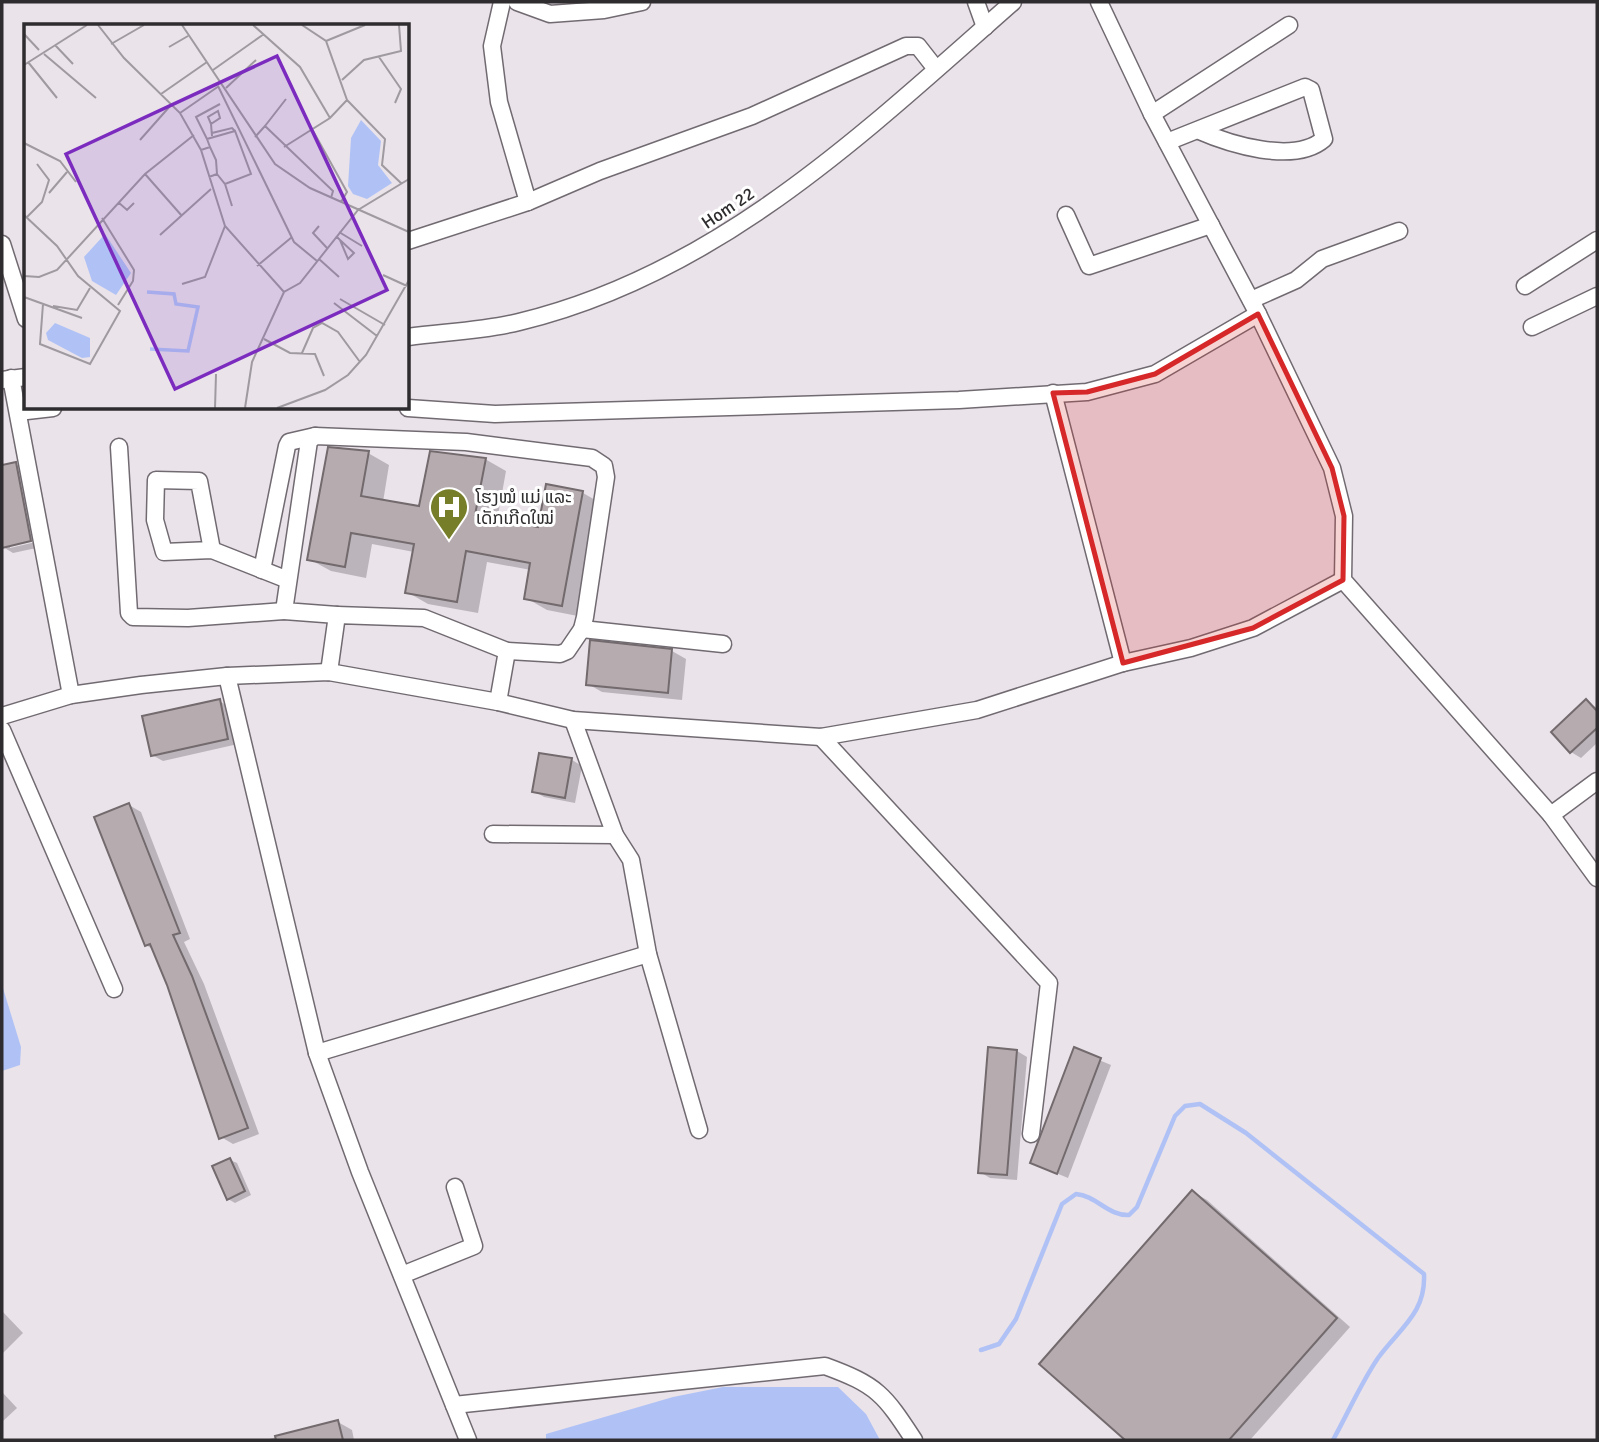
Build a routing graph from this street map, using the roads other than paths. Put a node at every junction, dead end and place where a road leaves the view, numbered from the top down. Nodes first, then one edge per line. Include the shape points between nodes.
1 (502, 2) edge
2 (517, 2) edge
3 (642, 2) edge
4 (976, 2) edge
5 (1013, 2) edge
6 (1099, 2) edge
7 (1289, 25) dead end
8 (985, 27) junction
9 (936, 69) junction
10 (1152, 114) junction
11 (1197, 130) junction
12 (1167, 142) junction
13 (528, 202) junction
14 (1066, 215) dead end
15 (1211, 225) junction
16 (1399, 231) dead end
17 (410, 240) edge
18 (1597, 240) edge
19 (2, 244) edge
20 (1525, 286) dead end
21 (1597, 296) edge
22 (1254, 307) junction
23 (24, 313) edge
24 (1532, 327) dead end
25 (410, 337) edge
26 (13, 379) edge
27 (1053, 393) junction
28 (410, 408) edge
29 (36, 410) edge
30 (18, 412) junction
31 (314, 436) junction
32 (119, 447) dead end
33 (212, 551) junction
34 (262, 570) junction
35 (288, 580) junction
36 (1343, 580) junction
37 (284, 611) junction
38 (337, 615) junction
39 (582, 629) junction
40 (723, 644) dead end
41 (507, 650) junction
42 (1123, 663) junction
43 (329, 672) junction
44 (227, 676) junction
45 (71, 695) junction
46 (498, 702) junction
47 (2, 716) edge
48 (573, 720) junction
49 (2, 730) edge
50 (821, 737) junction
51 (1597, 781) edge
52 (1551, 815) junction
53 (493, 834) dead end
54 (615, 835) junction
55 (1597, 878) edge
56 (648, 954) junction
57 (114, 989) dead end
58 (317, 1053) junction
59 (699, 1129) dead end
60 (1031, 1134) dead end
61 (455, 1187) dead end
62 (402, 1275) junction
63 (454, 1405) junction
64 (468, 1440) edge
65 (914, 1440) edge

1 - 13 street via 492,47 499,102
2 - 3 street via 550,14
4 - 8 street
5 - 8 street, Hom 22
6 - 10 street
7 - 10 street
8 - 9 street, Hom 22
9 - 13 street via 918,46 905,46 763,111
9 - 25 street, Hom 22 via 827,164 681,262 601,296 518,323
10 - 12 street
11 - 11 street via 1305,87 1311,90 1324,139 1312,146 1274,152
11 - 12 street
12 - 15 street
13 - 17 street
14 - 15 street via 1089,267
15 - 22 street
16 - 22 street via 1322,259
18 - 20 street
19 - 23 street
21 - 24 street
22 - 27 street via 1155,374 1087,392
22 - 36 street via 1332,468 1345,516
26 - 30 street
27 - 28 street via 495,414
27 - 42 street
29 - 30 street
30 - 45 street
31 - 34 street via 287,446
31 - 35 street via 309,441
31 - 39 street via 466,442 592,458 604,466
32 - 37 street via 132,617
33 - 33 street via 199,481 156,480 155,520 164,552
33 - 34 street
34 - 35 street
35 - 37 street
36 - 42 street via 1253,628
36 - 52 street
37 - 38 street
38 - 41 street via 424,618
38 - 43 street
39 - 40 street
39 - 41 street via 560,654
41 - 46 street
42 - 50 street via 977,710
43 - 44 street
43 - 46 street
44 - 45 street
44 - 58 street
45 - 47 street
46 - 48 street
48 - 50 street
48 - 54 street
49 - 57 street
50 - 60 street via 1049,983
51 - 52 street
52 - 55 street
53 - 54 street
54 - 56 street via 631,860
56 - 58 street
56 - 59 street
58 - 62 street
61 - 62 street via 474,1246
62 - 63 street
63 - 64 street
63 - 65 street via 825,1366 858,1378 886,1398

